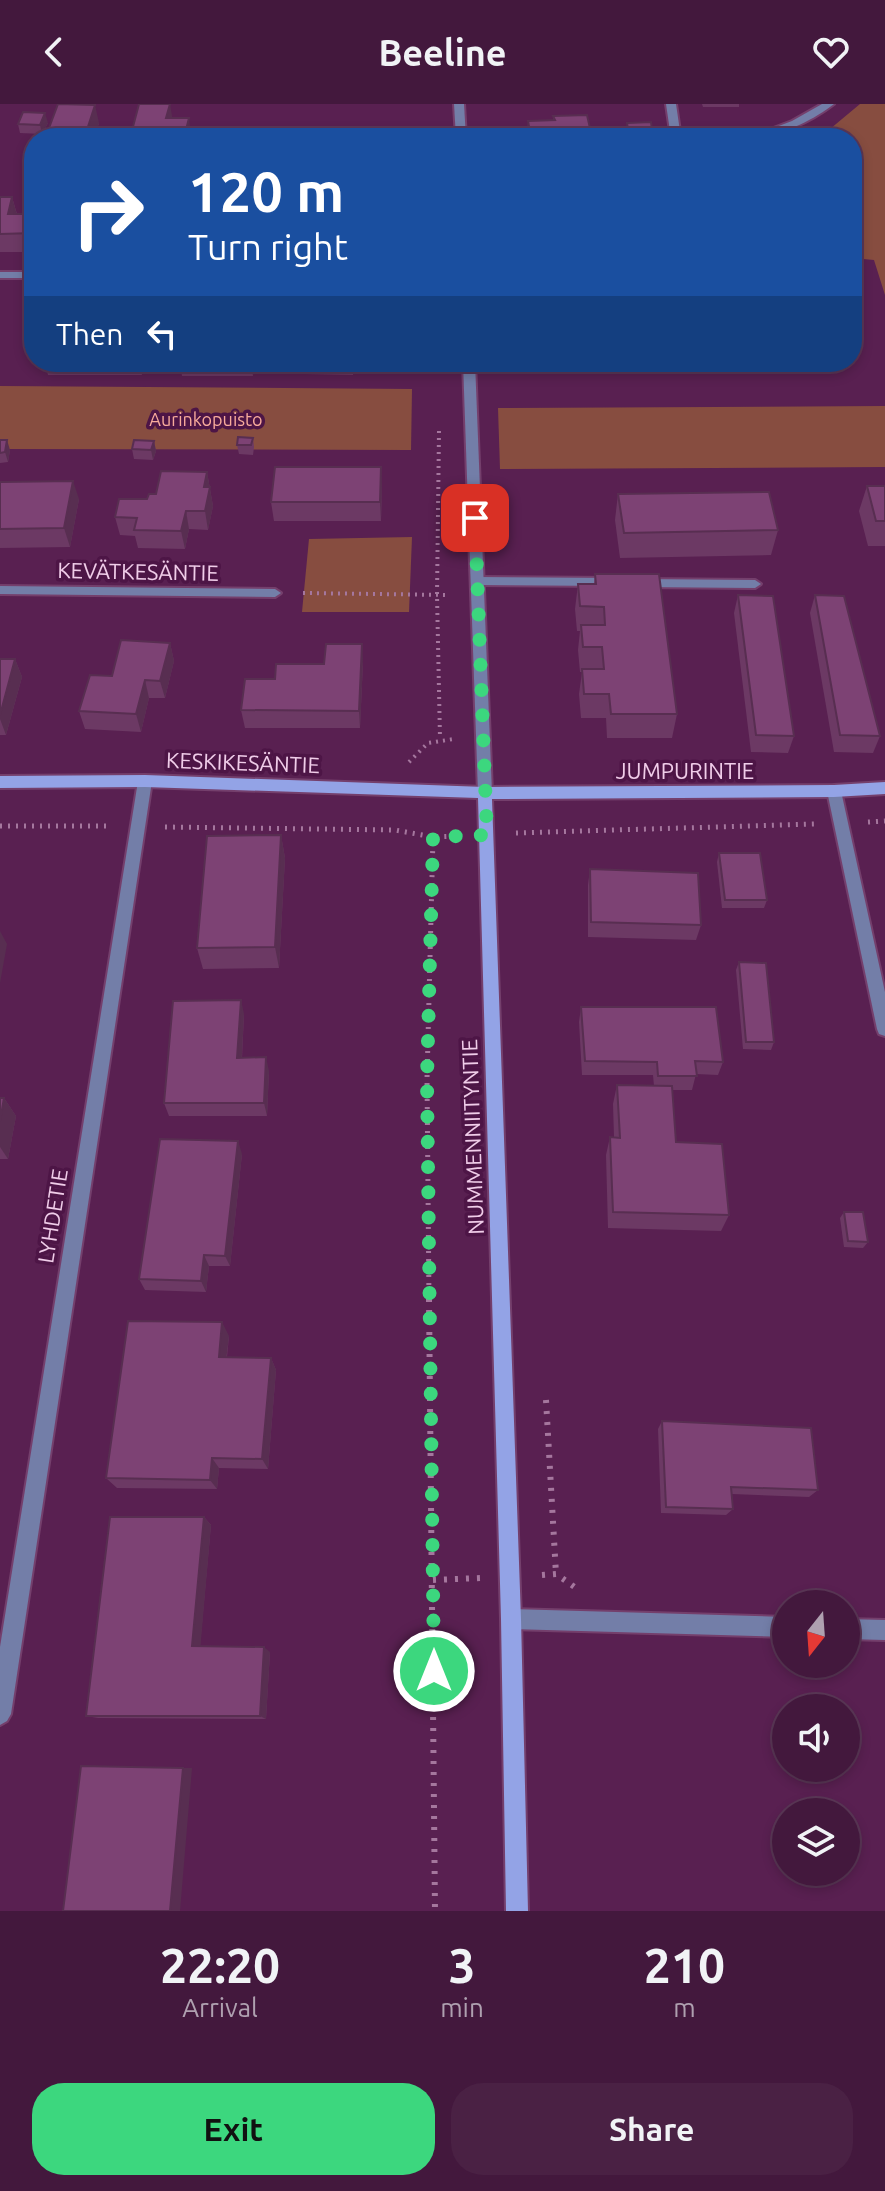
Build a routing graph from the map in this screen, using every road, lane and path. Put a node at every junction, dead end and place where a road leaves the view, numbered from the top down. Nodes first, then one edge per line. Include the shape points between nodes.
1 (459, 104) edge
2 (671, 104) edge
3 (829, 104) edge
4 (460, 128) edge
5 (675, 128) edge
6 (781, 128) edge
7 (0, 275) edge
8 (24, 275) edge
9 (469, 372) edge
10 (439, 424) dead end
11 (755, 584) dead end
12 (477, 588) junction
13 (0, 590) edge
14 (275, 593) joint
15 (437, 595) junction
16 (440, 738) dead end
17 (145, 781) junction
18 (0, 782) edge
19 (885, 788) edge
20 (834, 791) junction
21 (485, 793) junction
22 (885, 821) edge
23 (842, 824) junction
24 (0, 826) edge
25 (137, 826) junction
26 (487, 835) junction
27 (433, 837) junction
28 (885, 1029) edge
29 (546, 1400) dead end
30 (556, 1574) dead end
31 (511, 1619) junction
32 (772, 1627) edge
33 (860, 1629) edge
34 (885, 1630) edge
35 (3, 1659) edge
36 (0, 1714) edge
37 (435, 1911) edge
38 (517, 1911) edge

1 - 4 street
2 - 5 street
3 - 6 street
7 - 8 street
9 - 12 street, NUMMENNIITYNTIE
10 - 15 path
11 - 12 street
12 - 15 path
12 - 21 street, NUMMENNIITYNTIE
13 - 14 street, KEVÄTKESÄNTIE
14 - 15 path
15 - 16 path
17 - 18 street, KESKIKESÄNTIE
17 - 21 street, KESKIKESÄNTIE
17 - 25 street, LYHDETIE
19 - 20 street, JUMPURINTIE
20 - 21 street, JUMPURINTIE
20 - 23 street
21 - 26 street, NUMMENNIITYNTIE
22 - 23 path
23 - 26 path
23 - 28 street
24 - 25 path
25 - 27 path via 395,830
25 - 35 street, LYHDETIE
26 - 27 path
26 - 31 street, NUMMENNIITYNTIE
27 - 37 path via 427,1079
29 - 30 path
31 - 32 street
31 - 38 street, NUMMENNIITYNTIE
33 - 34 street
35 - 36 street, LYHDETIE

